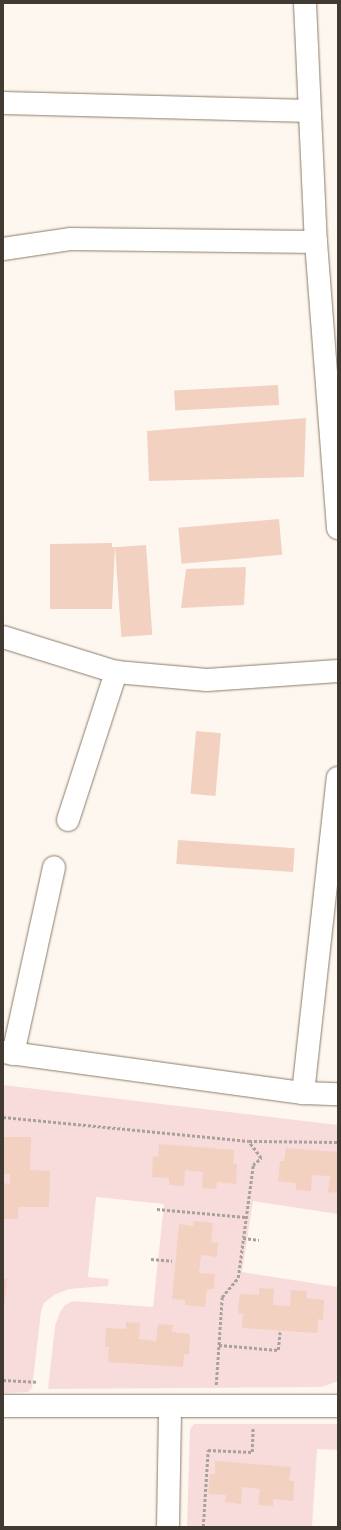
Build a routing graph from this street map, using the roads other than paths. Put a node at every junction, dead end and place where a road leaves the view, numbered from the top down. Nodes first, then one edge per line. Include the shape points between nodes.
1 (305, 3) edge
2 (3, 103) edge
3 (308, 111) junction
4 (316, 242) junction
5 (3, 249) edge
6 (331, 362) edge
7 (338, 528) edge
8 (3, 637) edge
9 (338, 671) edge
10 (116, 672) junction
11 (338, 778) edge
12 (68, 820) dead end
13 (333, 865) edge
14 (54, 867) dead end
15 (8, 1053) edge
16 (303, 1093) junction
17 (338, 1094) edge
18 (3, 1406) edge
19 (338, 1406) edge
20 (170, 1407) junction
21 (168, 1527) edge

1 - 3 street
2 - 3 street
3 - 4 street
4 - 5 street via 70,239
4 - 6 street
6 - 7 street
8 - 10 street
9 - 10 street via 207,680
10 - 12 street
11 - 13 street
13 - 16 street
14 - 15 street
15 - 16 street
16 - 17 street
18 - 20 street
19 - 20 street
20 - 21 street

